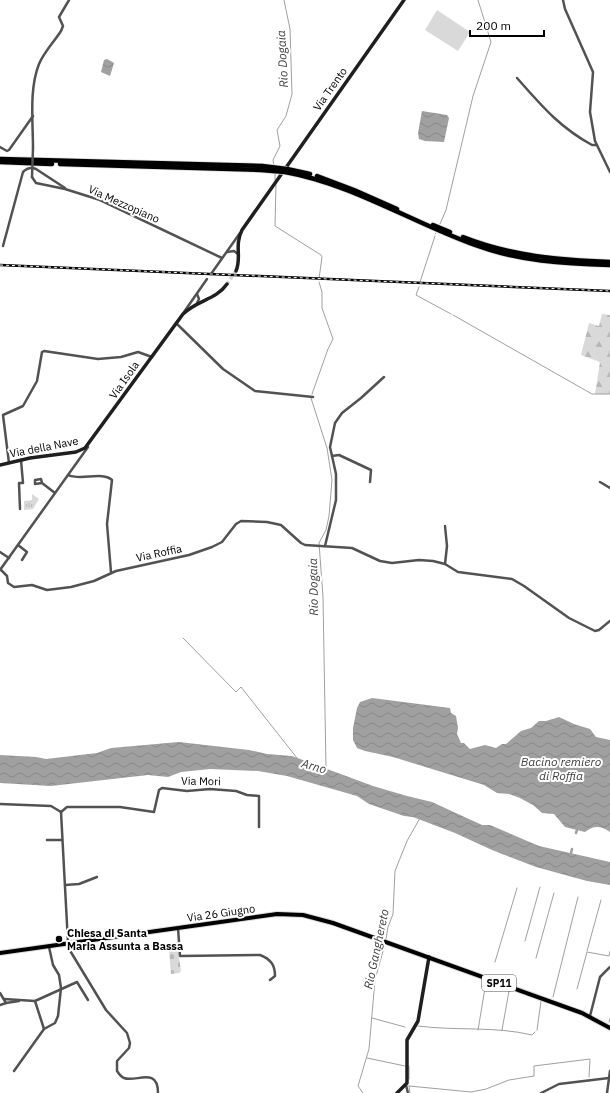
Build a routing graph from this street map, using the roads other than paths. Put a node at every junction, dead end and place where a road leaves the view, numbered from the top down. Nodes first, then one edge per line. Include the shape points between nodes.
1 (69, 0) edge
2 (404, 0) edge
3 (563, 0) edge
4 (517, 78) dead end
5 (33, 116) junction
6 (596, 145) junction
7 (0, 147) edge
8 (0, 159) edge
9 (0, 162) edge
10 (261, 168) junction
11 (286, 171) junction
12 (610, 172) edge
13 (71, 191) junction
14 (242, 230) junction
15 (3, 246) dead end
16 (237, 248) junction
17 (231, 249) junction
18 (238, 256) junction
19 (222, 258) junction
20 (610, 262) edge
21 (610, 265) edge
22 (236, 271) tunnel mouth
23 (211, 274) dead end
24 (207, 279) dead end
25 (227, 284) tunnel mouth
26 (196, 297) junction
27 (206, 299) junction
28 (197, 302) junction
29 (183, 314) junction
30 (176, 323) junction
31 (152, 356) junction
32 (384, 377) dead end
33 (313, 397) dead end
34 (1, 414) edge
35 (90, 443) junction
36 (77, 452) junction
37 (332, 456) junction
38 (80, 457) junction
39 (21, 460) junction
40 (77, 461) junction
41 (9, 463) junction
42 (0, 465) edge
43 (68, 475) junction
44 (370, 482) dead end
45 (600, 482) dead end
46 (42, 483) dead end
47 (610, 488) edge
48 (55, 493) junction
49 (20, 509) dead end
50 (445, 526) dead end
51 (18, 545) junction
52 (323, 546) junction
53 (0, 552) edge
54 (9, 558) junction
55 (22, 560) dead end
56 (445, 564) junction
57 (0, 569) edge
58 (111, 572) junction
59 (610, 621) edge
60 (0, 804) edge
61 (61, 812) junction
62 (259, 827) dead end
63 (47, 840) dead end
64 (63, 840) junction
65 (98, 877) dead end
66 (65, 885) junction
67 (178, 928) junction
68 (67, 944) junction
69 (49, 947) junction
70 (0, 953) edge
71 (428, 957) junction
72 (610, 967) edge
73 (270, 980) dead end
74 (61, 988) junction
75 (0, 992) edge
76 (4, 999) junction
77 (22, 1000) junction
78 (88, 1000) dead end
79 (35, 1001) junction
80 (6, 1003) junction
81 (0, 1005) edge
82 (590, 1016) junction
83 (610, 1028) edge
84 (44, 1029) junction
85 (14, 1071) dead end
86 (610, 1071) edge
87 (609, 1078) junction
88 (406, 1085) junction
89 (158, 1093) edge
90 (397, 1093) edge
91 (408, 1093) edge
92 (542, 1093) edge
93 (607, 1093) edge

1 - 5 street, Via Mezzopiano via 59,17 63,26 38,67
2 - 14 street, Via Trento
3 - 6 street via 593,72 590,112
4 - 6 street via 536,102 566,129
5 - 7 street via 9,150
5 - 13 street, Via Mezzopiano, bridge via 32,177 36,183
6 - 12 street
8 - 10 highway
9 - 10 highway
10 - 11 highway, bridge
11 - 20 highway via 331,181 455,234 491,246 545,258
11 - 21 highway via 328,183 447,235 488,250 544,262
13 - 15 street via 34,168 26,169 23,172
13 - 19 street, Via Mezzopiano via 100,200
14 - 16 street
14 - 17 street
16 - 17 street
16 - 18 street
17 - 18 street
17 - 19 street
18 - 22 street
19 - 23 street
24 - 26 street, Via Isola
25 - 27 street, Via Isola via 220,293
26 - 27 street
26 - 28 street via 194,301
26 - 29 street, Via Isola
27 - 28 street, Via Isola
28 - 29 street, Via Isola
29 - 30 street, Via Isola
30 - 31 street, Via Isola
30 - 33 street via 223,369 255,391
31 - 34 street via 138,352 98,359 44,351 37,381 23,406
31 - 35 street, Via Isola
32 - 37 street via 337,418 330,447
34 - 41 street
35 - 36 street, Via della Nave
35 - 38 street, Via Isola
36 - 38 street
36 - 39 street, Via della Nave
36 - 40 street
37 - 44 street via 337,454 371,470
37 - 52 street via 337,481 336,500
38 - 40 street, Via Isola
39 - 41 street, Via della Nave
39 - 49 street via 23,483 18,483
40 - 43 street, Via Isola
41 - 42 street, Via della Nave
43 - 48 street, Via Isola
43 - 58 street via 104,476 112,480 107,524
45 - 47 street
46 - 48 street
48 - 51 street, Via Isola
50 - 56 street
51 - 54 street, Via Isola
51 - 55 street via 27,552
52 - 56 street, Via Roffia via 357,550 383,562 401,564 420,560
52 - 58 street, Via Roffia via 300,543 279,524 242,521 236,524 222,542 212,548
53 - 54 street
54 - 57 street, Via Isola
56 - 59 street, Via Roffia via 458,572 512,579 569,618 595,631
57 - 58 street, Via Roffia via 7,576 10,586 32,585 47,590 94,581
60 - 61 street via 51,806
61 - 62 street, Via Mori via 67,806 120,807 154,812 159,790 162,788 186,791 219,789 259,796
61 - 64 street
63 - 64 street
64 - 66 street
65 - 66 street via 80,884
66 - 68 street
67 - 68 main road, Via 26 Giugno / SP11
67 - 71 main road, Via 26 Giugno / SP11 via 277,914 303,915 332,922
67 - 73 street via 180,956 260,955 271,961 275,968 275,976
68 - 69 main road, Via 26 Giugno / SP11
68 - 89 street via 106,1010 127,1033 129,1048 119,1058 117,1071 127,1079 141,1076 151,1079
69 - 70 main road, Via 26 Giugno / SP11
69 - 74 street
71 - 82 main road, SP11
71 - 88 street via 418,1020 407,1040
72 - 82 street via 600,977
74 - 78 street via 77,982
74 - 79 street
74 - 84 street via 58,1016 55,1023
75 - 76 street
76 - 77 street
76 - 80 street
77 - 79 street
77 - 80 street
79 - 84 street
80 - 81 street
82 - 83 main road, SP11
84 - 85 street
86 - 87 street
87 - 92 street via 559,1084
87 - 93 street
88 - 90 street
88 - 91 street

